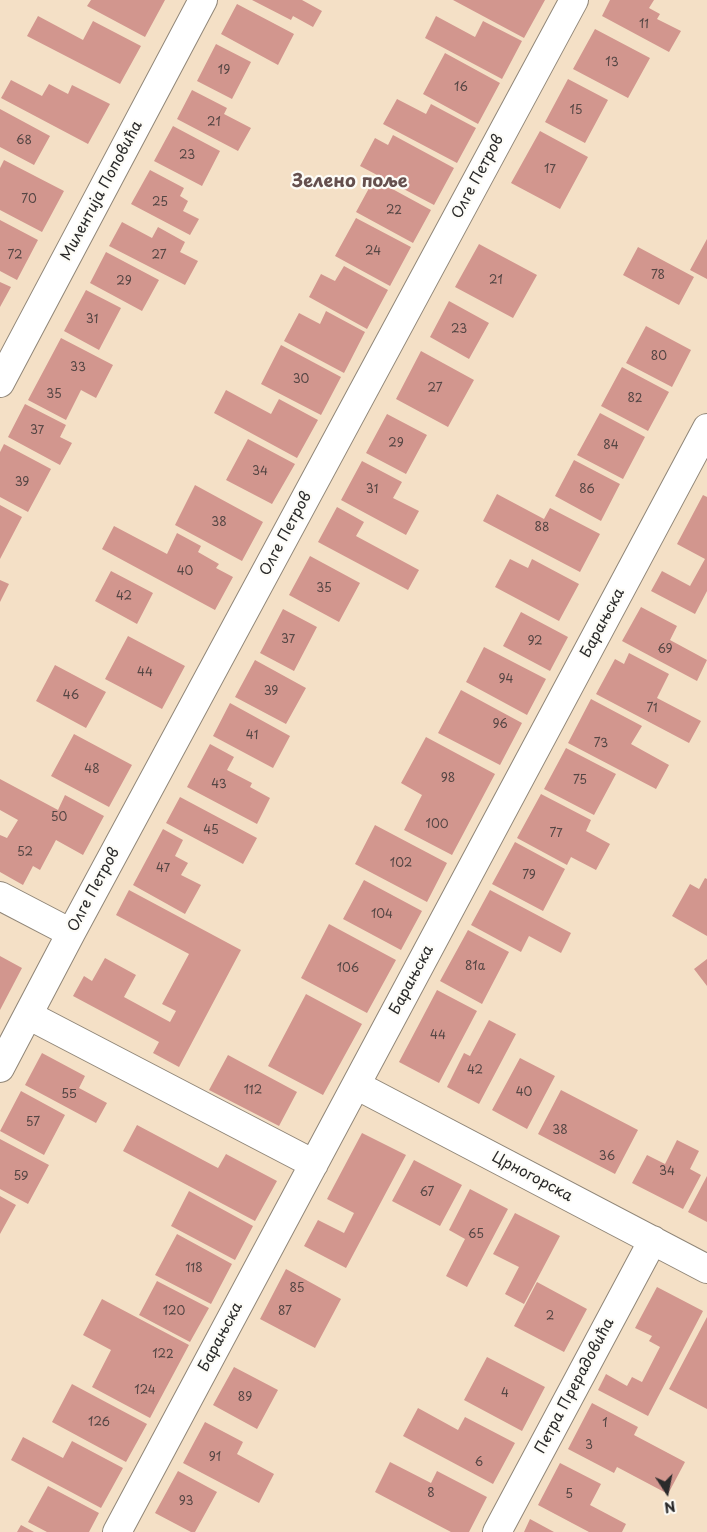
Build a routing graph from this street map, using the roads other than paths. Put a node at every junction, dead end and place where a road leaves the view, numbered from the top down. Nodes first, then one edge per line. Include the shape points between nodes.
1 (203, 0) edge
2 (574, 0) edge
3 (0, 383) edge
4 (707, 428) edge
5 (699, 462) edge
6 (0, 896) edge
7 (71, 933) junction
8 (28, 1015) junction
9 (0, 1068) edge
10 (356, 1085) junction
11 (314, 1164) junction
12 (653, 1240) junction
13 (707, 1269) edge
14 (117, 1532) edge
15 (497, 1532) edge

1 - 3 street, Милентија Поповића
2 - 7 street, Олге Петров
4 - 5 street, Барањска
5 - 10 street, Барањска
6 - 7 street
7 - 8 street, Олге Петров
8 - 9 street, Олге Петров
8 - 11 street
10 - 11 street, Барањска
10 - 12 street, Црногорска
11 - 14 street, Барањска
12 - 13 street, Црногорска
12 - 15 street, Петра Прерадовића

